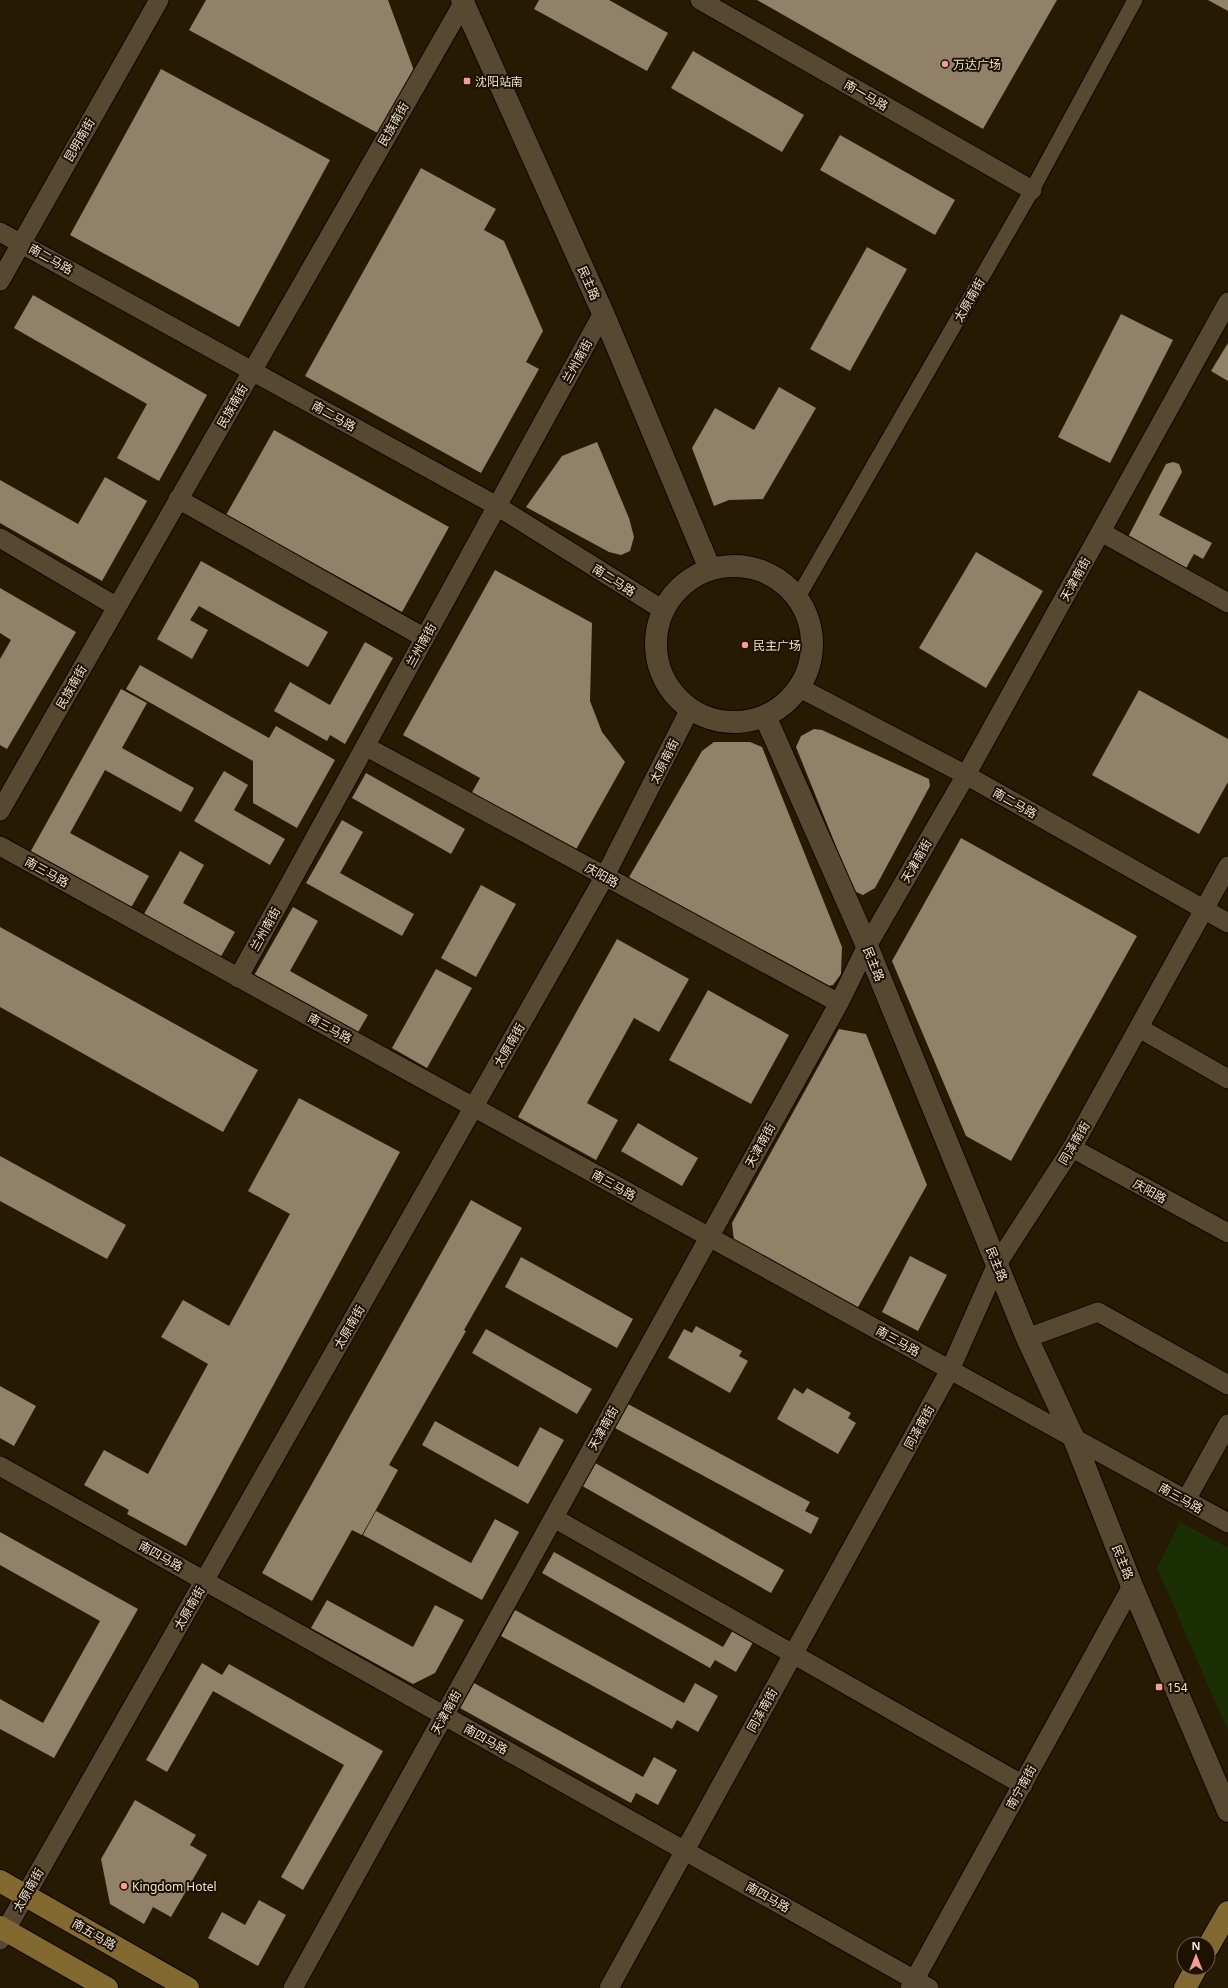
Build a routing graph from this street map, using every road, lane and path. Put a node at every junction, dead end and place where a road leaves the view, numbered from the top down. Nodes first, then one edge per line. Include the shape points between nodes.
1 (159, 0) edge
2 (700, 0) edge
3 (1135, 0) edge
4 (463, 1) edge
5 (1032, 190) junction
6 (0, 232) edge
7 (22, 242) junction
8 (0, 281) edge
9 (1227, 305) edge
10 (603, 313) junction
11 (252, 370) junction
12 (178, 500) junction
13 (497, 506) junction
14 (1101, 532) junction
15 (0, 538) edge
16 (710, 569) junction
17 (798, 597) junction
18 (1228, 603) edge
19 (117, 607) junction
20 (663, 610) junction
21 (425, 638) junction
22 (800, 688) junction
23 (690, 709) junction
24 (765, 716) junction
25 (366, 746) junction
26 (966, 775) junction
27 (0, 811) edge
28 (0, 846) edge
29 (1228, 866) edge
30 (605, 876) junction
31 (1204, 909) junction
32 (1228, 923) edge
33 (867, 946) junction
34 (238, 978) junction
35 (839, 1003) junction
36 (1139, 1028) junction
37 (1228, 1079) edge
38 (474, 1108) junction
39 (1072, 1148) junction
40 (1228, 1233) edge
41 (709, 1238) junction
42 (997, 1264) junction
43 (1028, 1338) junction
44 (950, 1370) junction
45 (1228, 1385) edge
46 (1228, 1424) edge
47 (1074, 1439) junction
48 (0, 1466) edge
49 (1186, 1500) junction
50 (554, 1518) junction
51 (1228, 1523) edge
52 (204, 1581) junction
53 (1132, 1586) junction
54 (793, 1654) junction
55 (444, 1715) junction
56 (1022, 1785) junction
57 (1228, 1811) edge
58 (685, 1851) junction
59 (0, 1880) edge
60 (25, 1895) junction
61 (1228, 1912) edge
62 (2, 1932) edge
63 (1214, 1936) edge
64 (1192, 1976) edge
65 (918, 1985) edge
66 (107, 1988) edge
67 (188, 1988) edge
68 (293, 1988) edge
69 (609, 1988) edge
70 (1185, 1988) edge

1 - 7 street, 昆明南街
2 - 5 street, 南一马路
3 - 5 street, 太原南街
4 - 10 street, 民主路
4 - 11 street, 民族南街
5 - 17 street, 太原南街
6 - 7 street, 南二马路
7 - 8 street, 昆明南街
7 - 11 street, 南二马路
9 - 14 street, 天津南街
10 - 13 street, 兰州南街
10 - 16 street, 民主路
11 - 12 street, 民族南街
11 - 13 street, 南二马路
12 - 19 street, 民族南街
12 - 21 street
13 - 20 street, 南二马路
13 - 21 street, 兰州南街
14 - 18 street
14 - 26 street, 天津南街
15 - 19 street
16 - 17 street via 734,565 758,569 780,580
16 - 20 street via 691,578 675,592
17 - 22 street via 809,618 814,642 810,666
19 - 27 street, 民族南街
20 - 23 street via 656,632 656,654 662,675 674,694
21 - 25 street, 兰州南街
22 - 24 street via 785,705
22 - 26 street, 南二马路
23 - 24 street via 720,721 740,722
23 - 30 street, 太原南街
24 - 33 street, 民主路
25 - 30 street, 庆阳路
25 - 34 street, 兰州南街
26 - 31 street, 南二马路
26 - 33 street, 天津南街
28 - 34 street, 南三马路
29 - 31 street, 同泽南街
30 - 35 street, 庆阳路
30 - 38 street, 太原南街
31 - 32 street, 南二马路
31 - 36 street, 同泽南街
33 - 35 street, 天津南街
33 - 42 street, 民主路
34 - 38 street, 南三马路
35 - 41 street, 天津南街
36 - 37 street
36 - 39 street, 同泽南街
38 - 41 street, 南三马路
38 - 52 street, 太原南街
39 - 40 street, 庆阳路
39 - 42 street, 同泽南街
41 - 44 street, 南三马路
41 - 50 street, 天津南街
42 - 43 street, 民主路
42 - 44 street, 同泽南街
43 - 45 street via 1098,1312
43 - 47 street, 民主路
44 - 47 street, 南三马路
44 - 54 street, 同泽南街
46 - 49 street
47 - 49 street, 南三马路
47 - 53 street, 民主路
48 - 52 street, 南四马路
49 - 51 street, 南三马路
50 - 54 street
50 - 55 street, 天津南街
52 - 55 street, 南四马路
52 - 60 street, 太原南街
53 - 56 street, 南宁南街
53 - 57 street, 民主路
54 - 56 street
54 - 58 street, 同泽南街
55 - 58 street, 南四马路
55 - 68 street, 天津南街
56 - 65 street, 南宁南街
58 - 65 street, 南四马路
58 - 69 street, 同泽南街
59 - 60 main road, 南五马路
60 - 62 street, 太原南街
60 - 67 main road, 南五马路
61 - 63 main road
62 - 66 main road
64 - 70 main road

